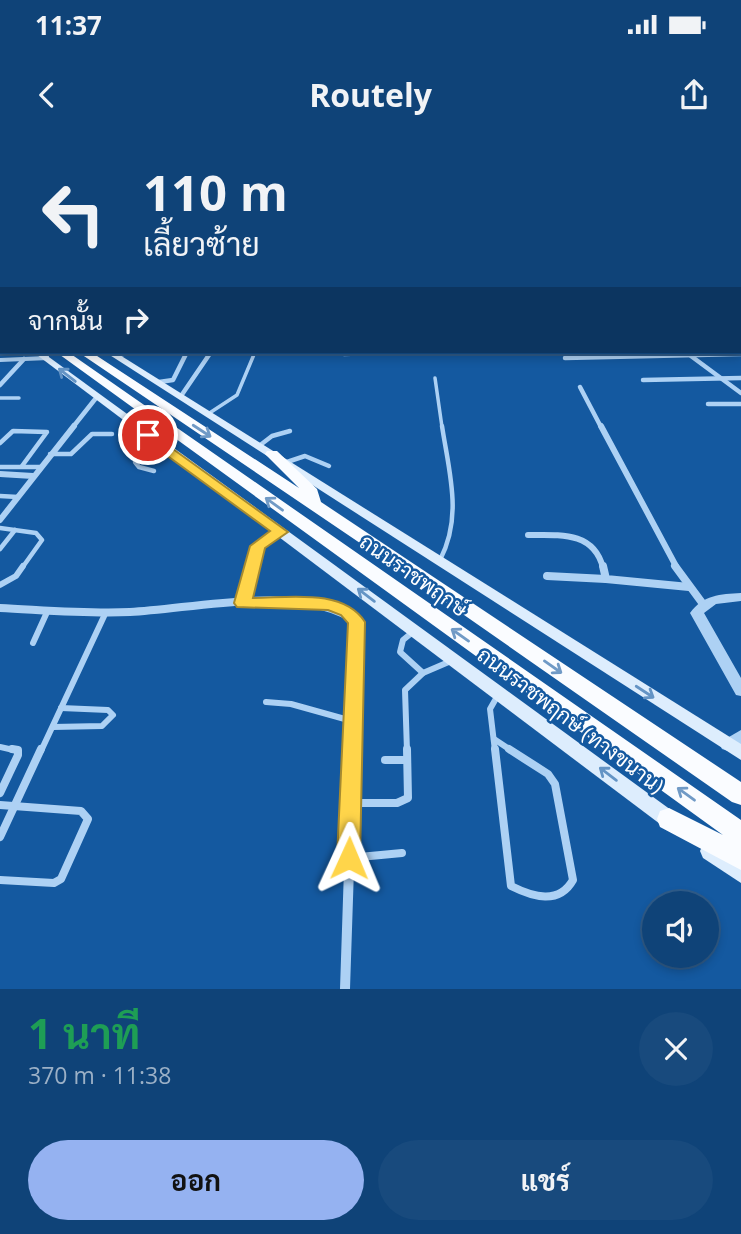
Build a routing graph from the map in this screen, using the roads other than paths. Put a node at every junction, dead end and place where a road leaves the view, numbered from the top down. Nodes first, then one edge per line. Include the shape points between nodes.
1 (48, 354) edge
2 (87, 354) edge
3 (113, 354) edge
4 (186, 354) edge
5 (210, 354) edge
6 (255, 354) edge
7 (663, 354) edge
8 (688, 354) edge
9 (565, 358) dead end
10 (24, 359) junction
11 (0, 360) edge
12 (435, 378) dead end
13 (725, 379) junction
14 (741, 379) edge
15 (643, 380) dead end
16 (159, 383) junction
17 (0, 385) edge
18 (580, 387) dead end
19 (741, 393) edge
20 (181, 396) junction
21 (0, 398) edge
22 (19, 398) dead end
23 (96, 398) junction
24 (708, 404) dead end
25 (741, 404) edge
26 (208, 414) junction
27 (290, 431) dead end
28 (112, 434) dead end
29 (0, 443) edge
30 (164, 447) junction
31 (265, 450) junction
32 (50, 454) junction
33 (287, 462) junction
34 (22, 466) junction
35 (329, 466) dead end
36 (0, 467) edge
37 (40, 467) junction
38 (154, 471) dead end
39 (0, 474) edge
40 (33, 476) junction
41 (0, 496) edge
42 (18, 497) junction
43 (313, 504) junction
44 (0, 520) edge
45 (0, 528) edge
46 (16, 530) junction
47 (280, 532) junction
48 (528, 535) dead end
49 (0, 549) edge
50 (440, 560) junction
51 (547, 576) dead end
52 (606, 579) junction
53 (0, 585) edge
54 (689, 587) junction
55 (741, 597) edge
56 (243, 603) junction
57 (702, 604) junction
58 (0, 608) edge
59 (48, 610) junction
60 (106, 612) junction
61 (414, 631) junction
62 (33, 643) dead end
63 (453, 660) junction
64 (424, 673) junction
65 (741, 691) edge
66 (500, 692) junction
67 (266, 702) dead end
68 (61, 708) junction
69 (352, 721) junction
70 (52, 727) junction
71 (494, 739) junction
72 (737, 745) edge
73 (0, 747) edge
74 (385, 760) dead end
75 (406, 760) junction
76 (0, 793) edge
77 (741, 795) edge
78 (349, 803) junction
79 (0, 805) edge
80 (15, 805) junction
81 (669, 819) junction
82 (741, 834) edge
83 (0, 837) edge
84 (402, 853) dead end
85 (349, 858) junction
86 (741, 858) edge
87 (741, 873) edge
88 (0, 880) edge
89 (345, 989) edge

1 - 10 street
23 -> 1 main road, ถนนราชพฤกษ์ (ทางขนาน)
82 -> 1 main road, ถนนราชพฤกษ์
2 -> 43 main road, ถนนราชพฤกษ์
3 - 16 main road
4 - 16 street via 173,380
5 - 20 street
6 - 26 lane via 237,395
7 - 9 street
8 - 13 street
10 - 11 street
10 - 17 street
12 - 50 lane via 456,513
13 - 14 street
13 - 15 street
13 - 19 street
16 - 20 main road
18 - 54 street
20 - 26 main road
21 - 22 lane
23 - 30 main road, ถนนราชพฤกษ์ (ทางขนาน)
23 - 32 street
24 - 25 street
26 - 31 main road
27 - 31 lane via 272,436
28 - 32 lane via 92,434 71,454
29 - 34 lane via 16,430 47,432
30 - 38 lane via 135,462
30 - 47 main road, ถนนราชพฤกษ์ (ทางขนาน)
31 - 33 main road
31 - 43 main road via 312,492
32 - 37 street
33 - 35 lane via 305,456
33 - 50 main road
34 - 36 lane
34 - 37 lane
37 - 40 street
39 - 40 street
40 - 42 street
41 - 42 lane
42 - 44 street
43 -> 77 main road, ถนนราชพฤกษ์
45 - 46 lane
46 - 49 lane
46 - 53 lane via 36,533 42,540 16,576
47 - 56 lane via 258,546
61 -> 47 main road, ถนนราชพฤกษ์ (ทางขนาน)
48 - 52 street via 589,540
50 -> 72 main road
51 - 52 street
52 - 54 street
54 - 57 street
55 - 57 street
56 - 60 street
56 - 69 street via 330,605 353,616 357,622
57 - 65 street via 697,612
58 - 59 street
59 - 60 street
59 - 62 lane
60 - 68 lane
61 - 63 main road, ถนนราชพฤกษ์ (ทางขนาน)
61 - 64 lane via 403,639 400,652
63 - 64 lane
63 - 66 main road, ถนนราชพฤกษ์ (ทางขนาน)
64 - 75 lane via 405,691
66 - 71 lane via 490,709
81 -> 66 main road, ถนนราชพฤกษ์ (ทางขนาน)
67 - 69 lane
68 - 70 lane
68 - 70 lane via 108,710 113,715 102,726
69 - 78 street
70 - 80 lane
71 - 71 lane via 511,886 535,895 560,897 569,891 573,880 555,784 548,774
73 - 76 lane via 13,747 18,755
74 - 75 lane
75 - 78 lane via 406,800
78 - 85 street
79 - 80 lane
80 - 83 lane
80 - 88 lane via 81,811 88,819 61,878 54,883
81 - 86 main road
81 - 87 main road, ถนนราชพฤกษ์ (ทางขนาน)
84 - 85 lane
85 - 89 street

